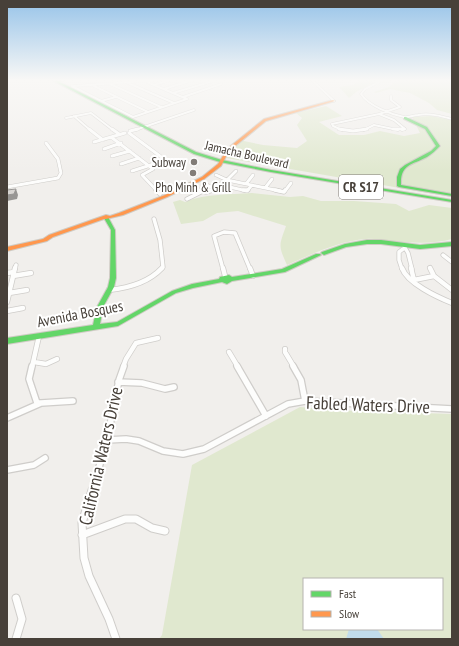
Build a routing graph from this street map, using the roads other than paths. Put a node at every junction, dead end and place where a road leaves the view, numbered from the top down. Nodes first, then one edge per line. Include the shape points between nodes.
1 (115, 110) edge
2 (118, 110) edge
3 (144, 110) edge
4 (153, 110) edge
5 (194, 110) dead end
6 (301, 110) edge
7 (386, 110) joint
8 (148, 112) junction
9 (379, 114) junction
10 (74, 116) junction
11 (66, 118) dead end
12 (405, 118) junction
13 (452, 119) edge
14 (144, 126) junction
15 (130, 132) junction
16 (119, 134) junction
17 (111, 137) junction
18 (103, 140) junction
19 (94, 142) dead end
20 (46, 144) dead end
21 (121, 144) junction
22 (104, 149) dead end
23 (130, 150) junction
24 (112, 156) dead end
25 (139, 158) junction
26 (221, 161) junction
27 (121, 164) dead end
28 (149, 166) junction
29 (132, 171) dead end
30 (236, 171) dead end
31 (253, 174) dead end
32 (216, 175) dead end
33 (200, 176) junction
34 (272, 179) dead end
35 (227, 180) junction
36 (291, 183) dead end
37 (205, 184) dead end
38 (246, 184) junction
39 (221, 185) junction
40 (190, 186) junction
41 (252, 186) junction
42 (7, 187) edge
43 (215, 188) junction
44 (265, 188) junction
45 (272, 190) junction
46 (201, 192) junction
47 (160, 194) junction
48 (269, 194) dead end
49 (452, 195) edge
50 (187, 199) dead end
51 (452, 201) edge
52 (140, 206) junction
53 (106, 218) junction
54 (154, 219) dead end
55 (51, 236) junction
56 (452, 244) edge
57 (7, 245) edge
58 (404, 248) junction
59 (7, 249) edge
60 (444, 255) dead end
61 (452, 262) edge
62 (16, 265) dead end
63 (430, 268) dead end
64 (7, 273) edge
65 (31, 273) dead end
66 (14, 274) junction
67 (253, 276) junction
68 (434, 276) junction
69 (226, 279) junction
70 (414, 280) junction
71 (27, 290) dead end
72 (109, 290) junction
73 (452, 290) edge
74 (9, 293) junction
75 (7, 300) edge
76 (452, 303) edge
77 (23, 308) dead end
78 (7, 311) edge
79 (96, 327) junction
80 (39, 336) junction
81 (158, 338) dead end
82 (7, 341) edge
83 (285, 349) dead end
84 (229, 352) dead end
85 (57, 359) dead end
86 (34, 362) junction
87 (118, 382) junction
88 (174, 387) dead end
89 (73, 401) dead end
90 (305, 401) junction
91 (42, 403) junction
92 (452, 409) edge
93 (266, 416) junction
94 (7, 418) edge
95 (106, 440) junction
96 (45, 458) dead end
97 (7, 470) edge
98 (165, 531) dead end
99 (82, 535) junction
100 (16, 598) dead end
101 (16, 639) edge
102 (116, 639) edge

1 - 14 main road, Jamacha Boulevard / CR S17
2 - 8 street via 133,117
3 - 8 street
4 - 8 street
5 - 14 street
6 - 26 main road via 265,120 233,145
7 - 9 street
7 - 12 street
9 - 9 street via 332,124 339,130 346,131 375,125 405,129 394,120
10 - 11 street
10 - 16 street via 91,113
10 - 18 street
12 - 13 street via 425,114
12 - 49 main road via 426,128 438,146 435,151 403,168 398,175 399,186
14 - 15 street
14 - 26 main road, Jamacha Boulevard / CR S17 via 195,153
15 - 16 street
15 - 28 street via 164,158
16 - 17 street
17 - 18 street
17 - 21 street
18 - 19 street
20 - 42 street via 58,159 61,173 58,178
21 - 22 street
21 - 23 street
23 - 24 street
23 - 25 street
25 - 27 street
25 - 28 street
26 - 33 main road
26 - 40 main road via 211,173
26 - 51 main road, Jamacha Boulevard / CR S17 via 313,179
28 - 29 street
28 - 47 street via 153,169 142,174
30 - 35 street
31 - 38 street
32 - 35 street
33 - 40 main road
33 - 47 main road
34 - 44 street
35 - 38 street
35 - 39 street
36 - 45 street via 284,192
37 - 43 street
38 - 41 street
39 - 41 street via 247,191
39 - 43 street
40 - 46 street
40 - 52 main road
41 - 44 street
43 - 46 street via 210,192
44 - 45 street
45 - 48 street
46 - 50 street
47 - 52 main road
47 - 53 main road
52 - 53 main road
53 - 55 main road
53 - 72 main road via 113,230 113,278
54 - 72 street via 160,240 163,268 137,284
55 - 57 main road
55 - 59 main road via 45,240
56 - 58 main road, Avenida Bosques
58 - 67 main road, Avenida Bosques via 382,242 348,245 283,271
58 - 70 street via 408,253
58 - 70 street via 399,252 399,260 404,274
60 - 61 street
62 - 66 street
63 - 68 street
64 - 66 street
65 - 66 street
66 - 74 street
67 - 69 main road, Avenida Bosques
67 - 69 street via 235,233 218,233 214,236
68 - 70 street
68 - 73 street
69 - 79 main road, Avenida Bosques via 181,290 132,318 118,324
70 - 76 street via 433,294
71 - 74 street
72 - 79 main road via 100,307
74 - 75 street
77 - 78 street
79 - 80 main road, Avenida Bosques
80 - 82 main road, Avenida Bosques
80 - 86 street
81 - 87 street, California Waters Drive via 136,343 126,359
83 - 90 street via 301,380
84 - 93 street
85 - 86 street via 46,364
86 - 91 street via 29,379 37,403
87 - 88 street via 142,383 165,389
87 - 95 street, California Waters Drive
89 - 91 street
90 - 92 street, Fabled Waters Drive
90 - 93 street, Fabled Waters Drive via 288,404
91 - 94 street
93 - 95 street, Fabled Waters Drive via 204,449 183,454 163,451 139,441
95 - 99 street, California Waters Drive via 82,523
96 - 97 street via 34,465
98 - 99 street via 152,528 136,519 125,519
99 - 102 street, California Waters Drive via 88,576
100 - 101 street via 22,614 22,623

